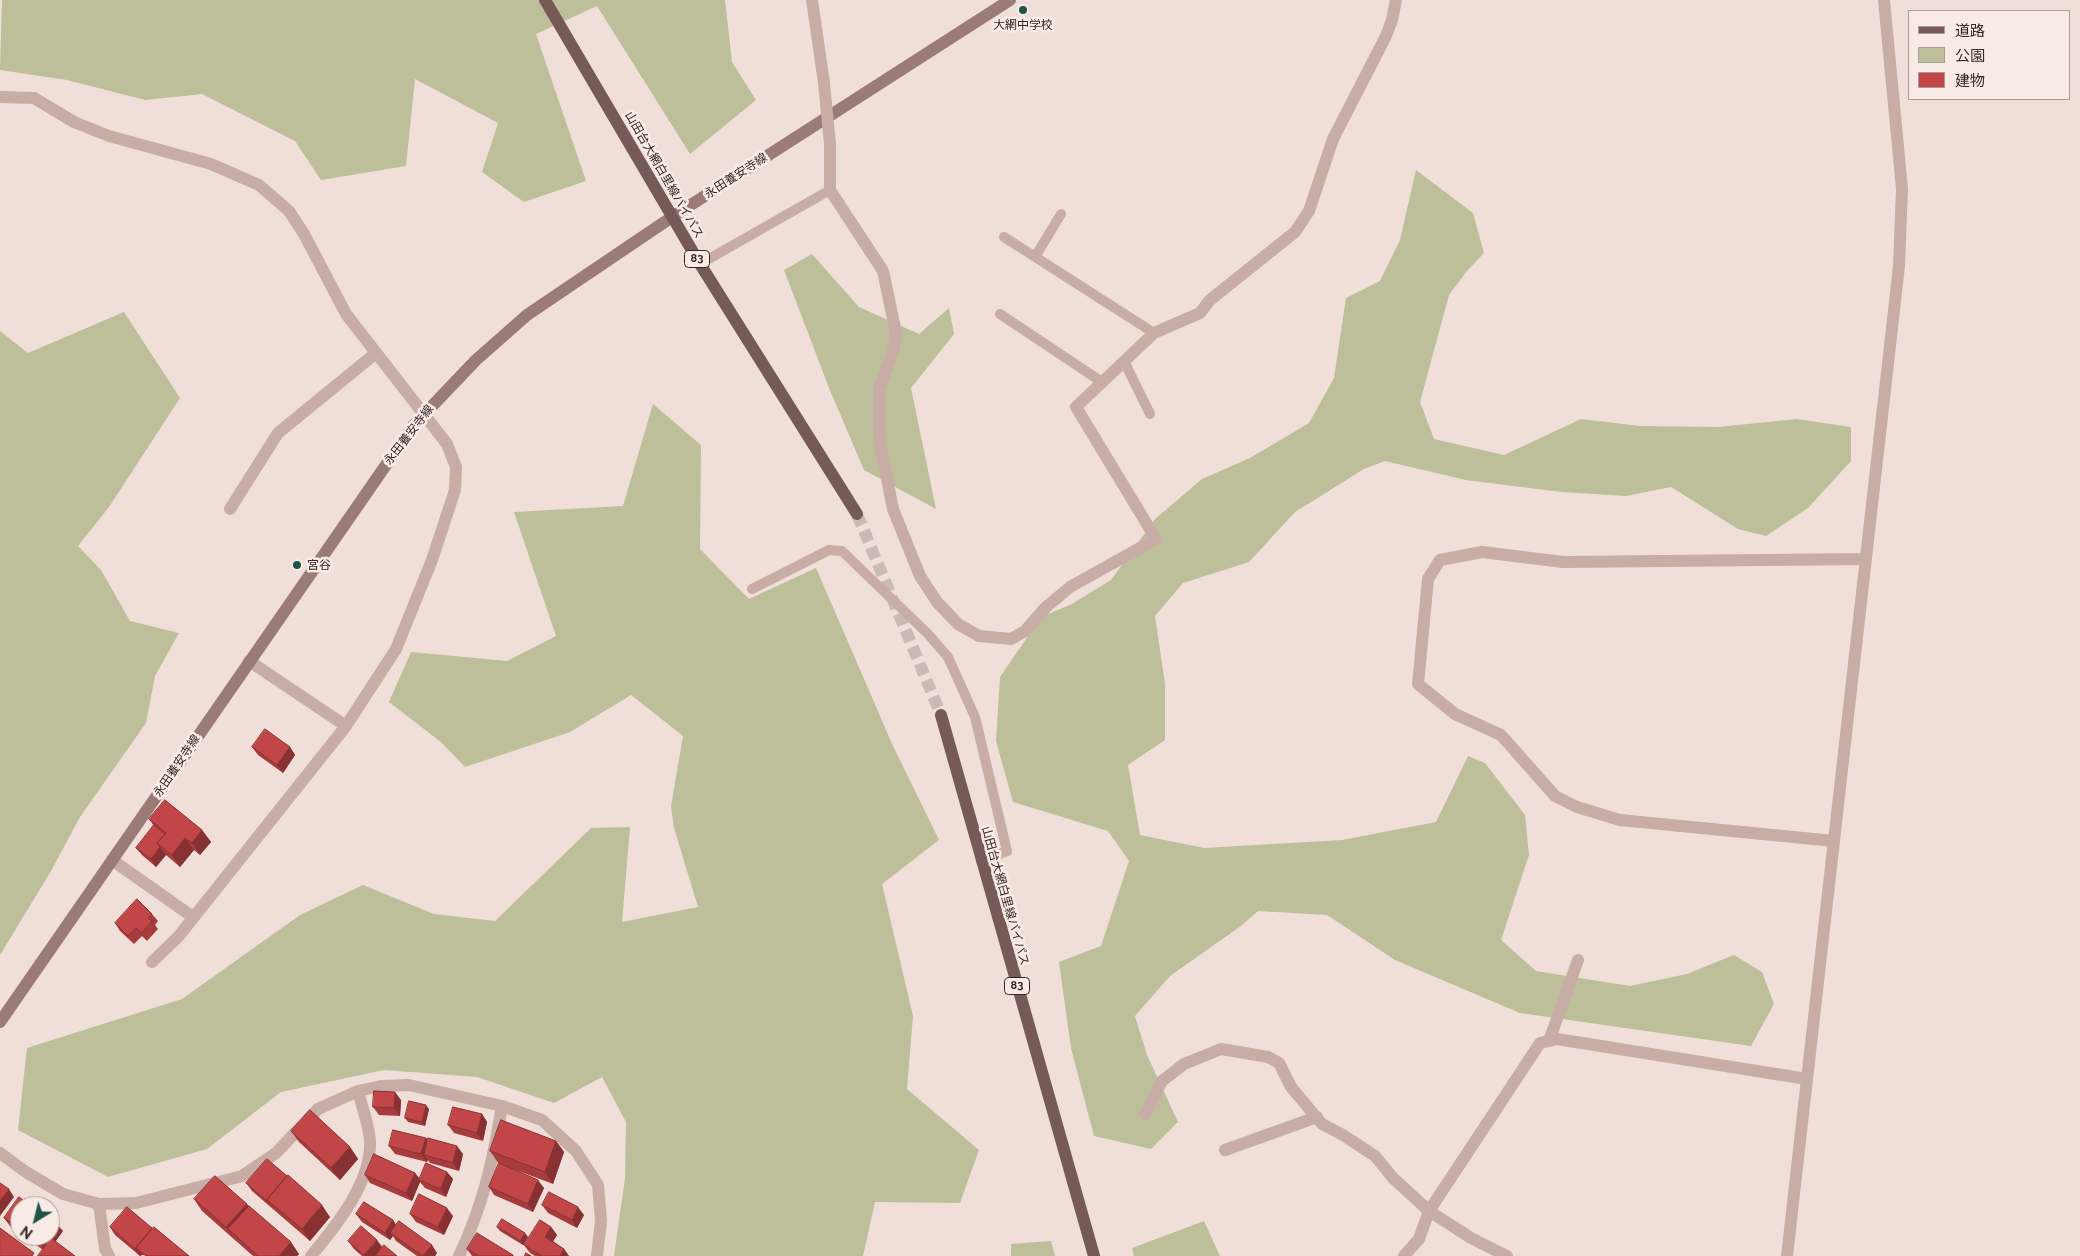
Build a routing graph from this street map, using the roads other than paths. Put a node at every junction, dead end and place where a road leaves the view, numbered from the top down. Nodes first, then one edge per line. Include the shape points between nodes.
1 (545, 0) edge
2 (812, 0) edge
3 (1010, 0) edge
4 (1396, 0) edge
5 (1884, 0) edge
6 (0, 97) edge
7 (830, 190) junction
8 (1061, 214) dead end
9 (672, 217) junction
10 (1004, 237) dead end
11 (1035, 257) junction
12 (700, 264) junction
13 (1000, 314) dead end
14 (1154, 333) junction
15 (376, 353) junction
16 (1124, 361) junction
17 (1102, 382) junction
18 (423, 414) junction
19 (1150, 414) dead end
20 (230, 509) dead end
21 (857, 514) tunnel mouth
22 (1865, 559) junction
23 (752, 589) dead end
24 (249, 660) junction
25 (941, 716) tunnel mouth
26 (346, 726) junction
27 (1834, 840) junction
28 (112, 860) junction
29 (981, 861) junction
30 (193, 917) junction
31 (1578, 960) dead end
32 (152, 962) dead end
33 (0, 1022) edge
34 (1550, 1041) junction
35 (1807, 1079) junction
36 (358, 1092) junction
37 (502, 1106) junction
38 (1145, 1114) dead end
39 (1317, 1118) junction
40 (1225, 1150) dead end
41 (0, 1153) edge
42 (99, 1204) junction
43 (1429, 1211) junction
44 (109, 1256) edge
45 (311, 1256) edge
46 (459, 1256) edge
47 (596, 1256) edge
48 (1094, 1256) edge
49 (1404, 1256) edge
50 (1507, 1256) edge
51 (1787, 1256) edge

1 - 9 main road, 山田台大網白里線バイパス / 83
2 - 7 street, bridge via 830,144
3 - 9 street, 永田養安寺線
4 - 14 street via 1386,36 1333,139 1308,211 1295,232 1210,300 1200,313
5 - 22 street via 1902,189 1899,266
6 - 15 street via 34,98 74,122 109,136 211,164 259,185 288,211 304,234 346,314
7 - 12 lane
7 - 17 street via 883,271 896,333 879,389 879,439 893,509 920,576 937,602 958,624 979,636 1011,639 1026,631 1045,608 1070,587 1156,539 1076,407
8 - 11 lane
9 - 12 main road, 山田台大網白里線バイパス / 83
9 - 18 street, 永田養安寺線 via 527,315 476,360
10 - 11 lane
11 - 14 lane
12 - 21 main road, 山田台大網白里線バイパス / 83
13 - 17 lane
14 - 16 street
15 - 18 street
15 - 20 street via 278,433
16 - 17 street
16 - 19 lane
18 - 24 street, 永田養安寺線
18 - 26 street via 447,444 456,467 455,490 432,560 396,649
22 - 27 street
22 - 27 street via 1564,562 1482,552 1440,560 1428,579 1418,684 1455,714 1501,735 1555,796 1577,807 1620,820
23 - 29 lane via 829,550 842,551 948,657 975,717 1006,851
24 - 26 street
24 - 28 street, 永田養安寺線
25 - 29 main road, 山田台大網白里線バイパス / 83
26 - 30 street
27 - 35 street
28 - 30 street
28 - 33 street, 永田養安寺線
29 - 48 main road, 山田台大網白里線バイパス / 83
30 - 32 street
31 - 34 street
34 - 35 street via 1557,1039
34 - 43 street via 1540,1043
35 - 51 street
36 - 37 street via 381,1086 409,1085
36 - 42 street via 318,1109 276,1153 242,1176 136,1203
36 - 45 street via 370,1141 365,1170 348,1209
37 - 46 street via 476,1222
37 - 47 street via 542,1120 576,1151 598,1185 601,1221
38 - 39 street via 1162,1081 1171,1072 1222,1049 1268,1057 1279,1063 1291,1087
39 - 40 street
39 - 43 street via 1375,1156 1393,1178
41 - 42 street via 63,1194
42 - 44 street
43 - 49 street via 1418,1239
43 - 50 street

